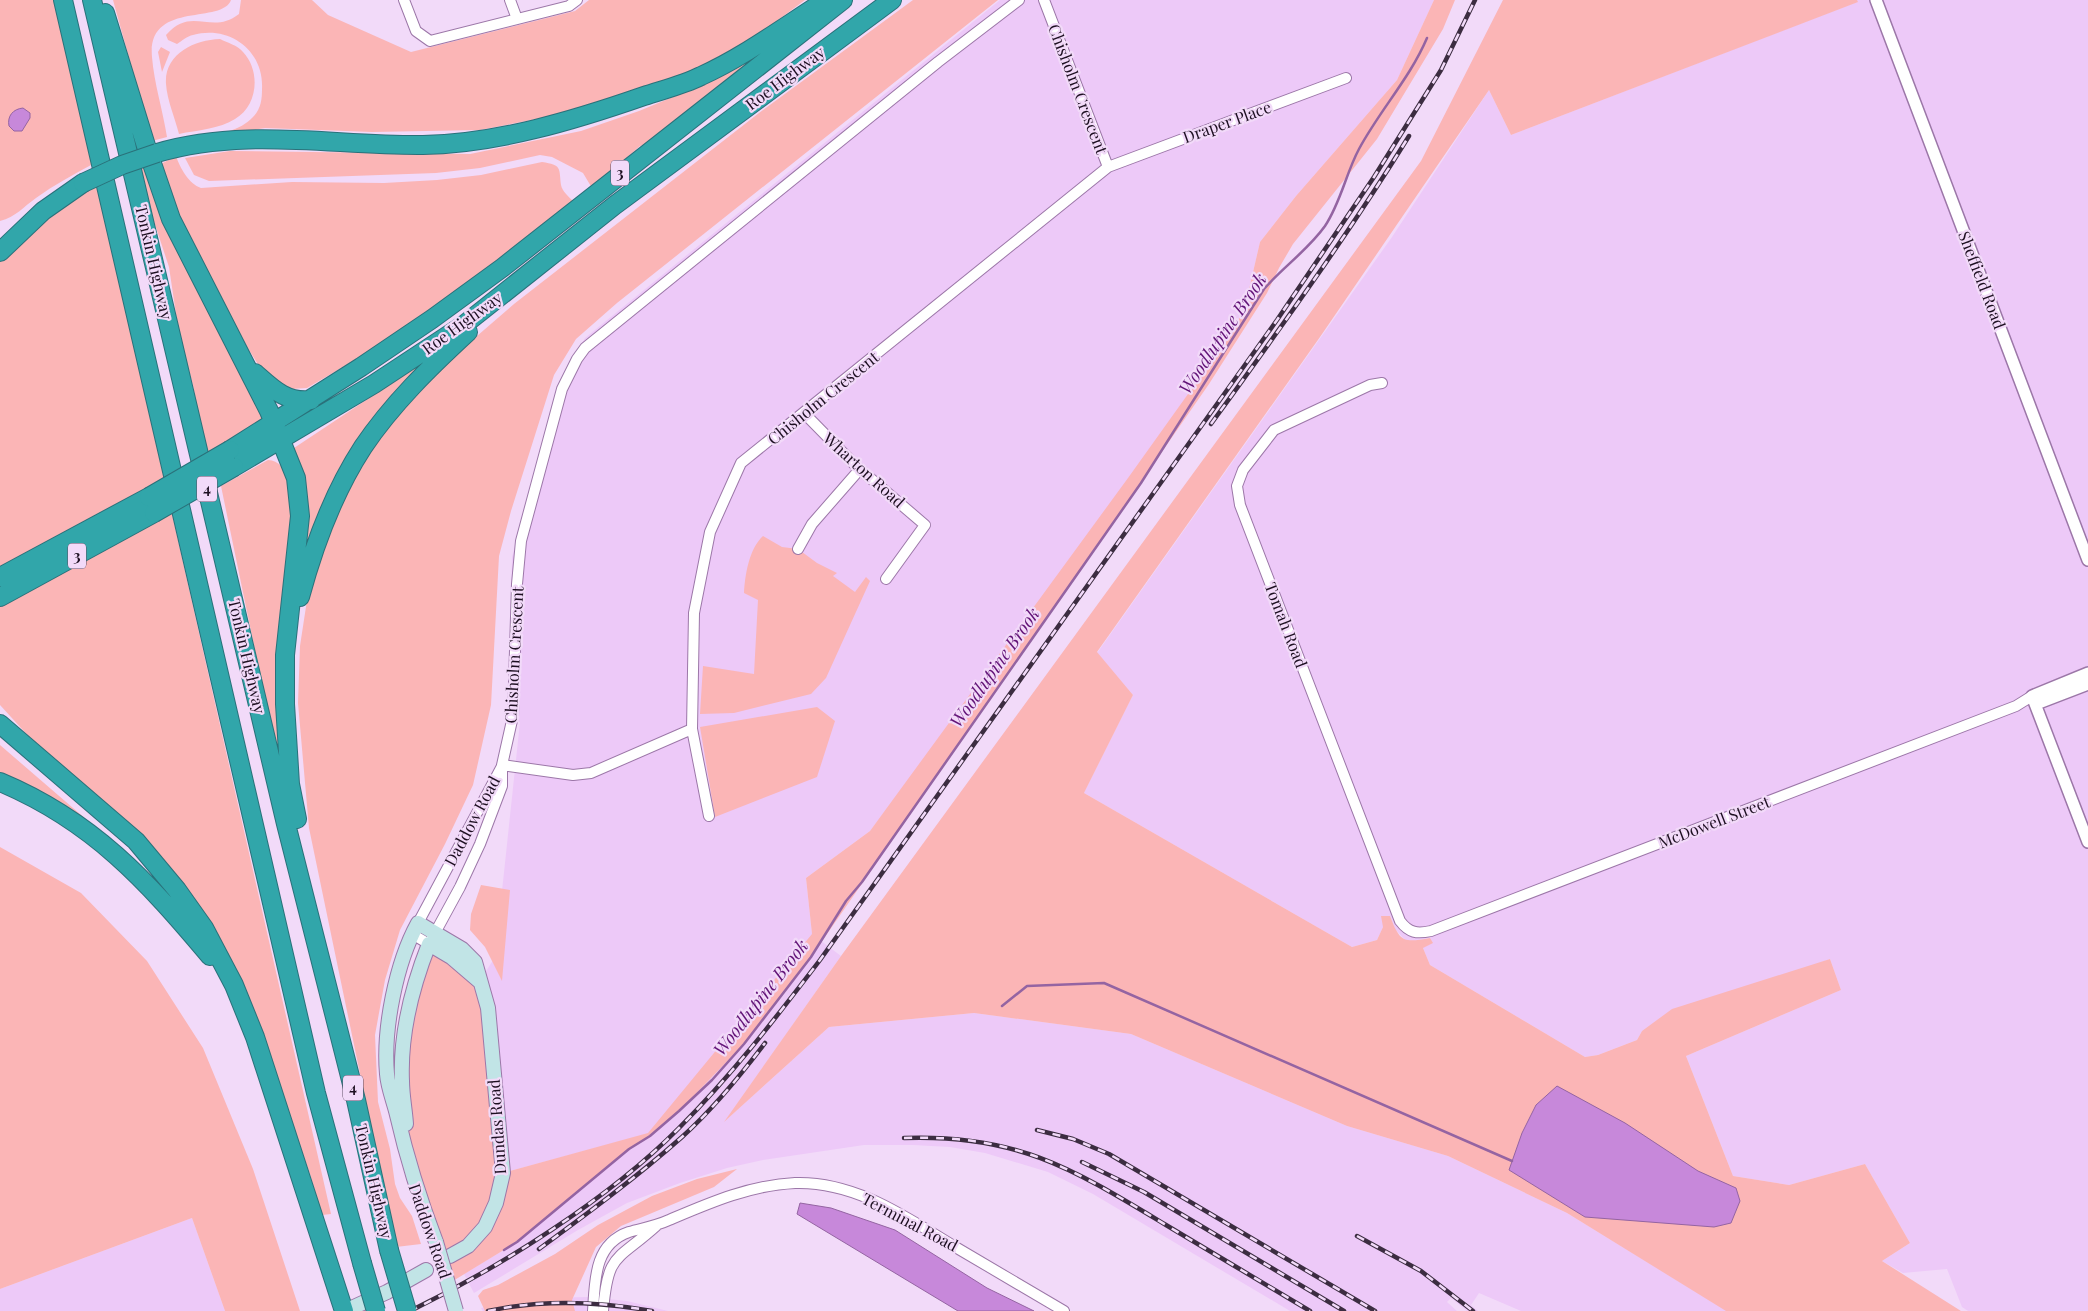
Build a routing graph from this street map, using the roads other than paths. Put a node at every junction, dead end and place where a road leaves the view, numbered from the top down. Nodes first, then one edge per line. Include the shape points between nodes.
1 (63, 0) edge
2 (92, 0) edge
3 (101, 0) edge
4 (404, 0) edge
5 (510, 0) edge
6 (577, 0) edge
7 (827, 0) edge
8 (843, 0) edge
9 (892, 0) edge
10 (1019, 0) edge
11 (1044, 0) edge
12 (1876, 0) edge
13 (517, 19) junction
14 (1346, 78) dead end
15 (1108, 167) junction
16 (558, 249) junction
17 (0, 252) edge
18 (247, 366) junction
19 (1382, 383) dead end
20 (311, 400) junction
21 (804, 413) junction
22 (273, 423) junction
23 (280, 440) junction
24 (860, 469) junction
25 (152, 505) junction
26 (798, 550) dead end
27 (2088, 560) edge
28 (0, 576) edge
29 (886, 578) dead end
30 (0, 597) edge
31 (2088, 673) edge
32 (2088, 684) edge
33 (2034, 700) junction
34 (285, 704) junction
35 (0, 724) edge
36 (692, 729) junction
37 (502, 765) junction
38 (0, 782) edge
39 (709, 816) dead end
40 (2088, 842) edge
41 (415, 928) junction
42 (1411, 932) joint
43 (432, 939) junction
44 (326, 976) junction
45 (234, 985) junction
46 (405, 1152) junction
47 (657, 1225) junction
48 (450, 1256) dead end
49 (426, 1270) dead end
50 (344, 1311) edge
51 (376, 1311) edge
52 (407, 1311) edge
53 (456, 1311) edge
54 (593, 1311) edge
55 (603, 1311) edge
56 (1064, 1311) edge

1 - 51 highway, Tonkin Highway / 4, bridge via 316,1093
2 - 44 highway, Tonkin Highway / 4 via 284,815
3 - 18 highway via 172,219
4 - 13 street via 416,31 430,41
5 - 13 street
6 - 13 street via 569,6
7 - 17 highway, bridge via 700,77 565,120 484,139 426,145 238,139 157,153 122,164 83,184 42,211
8 - 20 highway, Roe Highway / 3 via 502,268
9 - 16 highway, Roe Highway / 3
10 - 37 street, Chisholm Crescent via 585,348 577,359 562,389 521,542 513,716
11 - 15 street, Chisholm Crescent
12 - 27 street, Sheffield Road
14 - 15 street, Draper Place
15 - 21 street, Chisholm Crescent
16 - 23 highway, Roe Highway / 3 via 465,324
16 - 34 highway via 428,368 363,448 340,488 308,567 292,644
18 - 20 highway via 283,396 295,401
18 - 22 highway via 270,410
19 - 42 street, Tomah Road via 1370,385 1274,430 1243,470 1237,486 1240,506 1396,912
20 - 22 highway, Roe Highway / 3
21 - 24 street, Wharton Road
21 - 36 street, Chisholm Crescent via 741,463 710,532 694,613
22 - 23 highway
22 - 25 highway, Roe Highway / 3, bridge
23 - 25 highway, Roe Highway / 3, bridge via 234,467
23 - 34 highway via 296,478 300,516 285,655
24 - 26 street via 812,524
24 - 29 street, Wharton Road via 926,525
25 - 28 highway, Roe Highway / 3
25 - 30 highway, Roe Highway / 3
31 - 33 street, McDowell Street
32 - 33 street, McDowell Street
33 - 40 street
33 - 42 street, McDowell Street via 1431,931
34 - 44 highway via 290,784
35 - 45 highway via 102,810 152,858 204,928
36 - 37 street via 591,773 573,775
36 - 39 street, Chisholm Crescent
37 - 41 street, Daddow Road
37 - 43 street, Daddow Road via 502,786 480,844
38 - 45 highway via 53,808 124,860 160,896
41 - 43 main road, Dundas Road
41 - 46 main road, Daddow Road via 400,963 387,1046 387,1076
43 - 46 main road, Daddow Road via 413,994 404,1044
43 - 48 main road, Dundas Road via 479,981 488,1008 503,1173 496,1203 485,1227 468,1246
44 - 52 highway, Tonkin Highway / 4, bridge via 389,1250
45 - 50 highway via 255,1038
46 - 53 main road, Daddow Road, bridge
47 - 54 street, Terminal Road via 620,1236 608,1245 597,1267
47 - 55 street, Terminal Road via 612,1263 606,1280
47 - 56 street, Terminal Road via 726,1196 759,1189 795,1183 837,1187 863,1195 896,1212
49 - 50 main road

